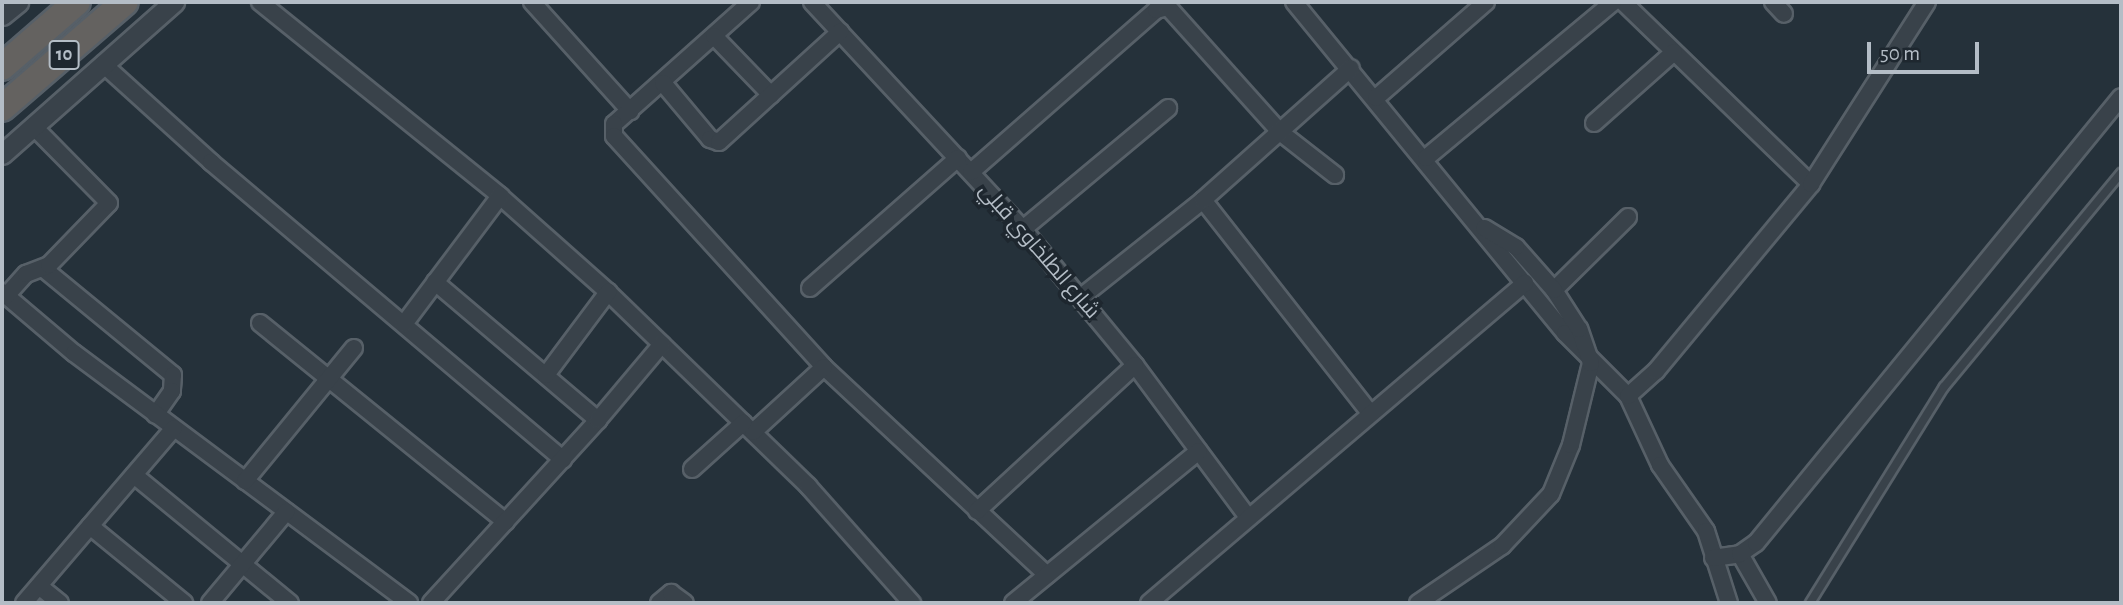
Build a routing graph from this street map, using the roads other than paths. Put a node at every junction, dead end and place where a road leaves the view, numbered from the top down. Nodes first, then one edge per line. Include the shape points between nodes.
1 (77, 2) edge
2 (125, 2) edge
3 (174, 2) edge
4 (260, 2) edge
5 (532, 2) edge
6 (751, 2) edge
7 (812, 2) edge
8 (1294, 2) edge
9 (1486, 2) edge
10 (1613, 2) edge
11 (1623, 2) edge
12 (1927, 2) edge
13 (840, 32) junction
14 (714, 36) junction
15 (1674, 52) junction
16 (103, 64) junction
17 (2, 67) edge
18 (1351, 68) junction
19 (663, 83) junction
20 (771, 95) junction
21 (2121, 97) edge
22 (1376, 98) junction
23 (1168, 107) dead end
24 (2, 108) edge
25 (630, 111) junction
26 (1594, 123) dead end
27 (33, 126) junction
28 (1280, 132) junction
29 (2, 154) edge
30 (958, 158) junction
31 (1426, 158) junction
32 (971, 172) junction
33 (2121, 173) edge
34 (1335, 175) dead end
35 (1811, 184) junction
36 (500, 196) junction
37 (1203, 200) junction
38 (1628, 217) dead end
39 (1480, 226) junction
40 (1023, 229) junction
41 (44, 269) junction
42 (435, 282) junction
43 (1525, 282) junction
44 (810, 288) dead end
45 (1553, 290) junction
46 (608, 292) junction
47 (4, 294) edge
48 (1080, 298) junction
49 (260, 323) dead end
50 (404, 324) junction
51 (662, 344) junction
52 (354, 348) dead end
53 (1591, 363) junction
54 (1135, 365) junction
55 (824, 367) junction
56 (546, 374) junction
57 (330, 378) junction
58 (1628, 396) junction
59 (1369, 412) junction
60 (155, 415) junction
61 (598, 420) junction
62 (748, 427) junction
63 (174, 428) junction
64 (1199, 451) junction
65 (563, 458) junction
66 (692, 469) dead end
67 (134, 475) junction
68 (245, 481) junction
69 (977, 511) junction
70 (286, 512) junction
71 (1247, 516) junction
72 (506, 522) junction
73 (90, 526) junction
74 (1740, 554) junction
75 (1713, 558) junction
76 (242, 564) junction
77 (1047, 575) junction
78 (39, 586) junction
79 (24, 603) edge
80 (60, 603) edge
81 (184, 603) edge
82 (210, 603) edge
83 (290, 603) edge
84 (410, 603) edge
85 (432, 603) edge
86 (659, 603) edge
87 (685, 603) edge
88 (912, 603) edge
89 (1013, 603) edge
90 (1149, 603) edge
91 (1418, 603) edge
92 (1729, 603) edge
93 (1768, 603) edge
94 (1810, 603) edge

1 - 17 highway, 10
2 - 24 highway, 10
3 - 16 street
4 - 36 street
5 - 25 street
6 - 14 street
7 - 13 street, شارع الطلخاوي قبلي
8 - 18 street
9 - 22 street
10 - 31 street
11 - 15 street
12 - 35 street
13 - 20 street
13 - 30 street, شارع الطلخاوي قبلي
14 - 19 street
14 - 20 street
15 - 26 street
15 - 35 street
16 - 27 street
16 - 50 street via 211,162
18 - 22 street
18 - 28 street
19 - 20 street via 714,142 724,139
19 - 25 street
21 - 74 street via 1762,536
22 - 31 street
23 - 40 street
25 - 55 street via 614,124 614,136
27 - 29 street
27 - 41 street via 108,203
28 - 32 street via 1173,10 1162,7
28 - 34 street
28 - 37 street
30 - 32 street, شارع الطلخاوي قبلي
30 - 44 street
31 - 39 street
32 - 40 street, شارع الطلخاوي قبلي
33 - 94 lane via 1944,387
35 - 58 street via 1656,371
36 - 42 street
36 - 46 street
37 - 48 street
37 - 59 street
38 - 45 street
39 - 43 street
39 - 45 street via 1516,247
40 - 48 street, شارع الطلخاوي قبلي
41 - 47 street via 26,274
41 - 60 street via 173,375 172,391
42 - 50 street
42 - 56 street
43 - 53 street
43 - 59 street
45 - 53 street via 1579,329
46 - 51 street
46 - 56 street
47 - 60 street
48 - 54 street, شارع الطلخاوي قبلي
49 - 57 street
50 - 65 street
51 - 61 street
51 - 62 street
52 - 57 street
53 - 58 street
53 - 91 street via 1571,445 1551,494 1491,554
54 - 64 street, شارع الطلخاوي قبلي
54 - 69 street
55 - 62 street
55 - 69 street
56 - 61 street
57 - 68 street
57 - 72 street
58 - 75 street via 1660,465 1706,531
59 - 71 street
60 - 63 street
61 - 65 street
62 - 66 street
62 - 88 street via 844,524
63 - 67 street
63 - 68 street
64 - 71 street, شارع الطلخاوي قبلي
64 - 77 street
65 - 72 street
67 - 73 street
67 - 76 street
68 - 70 street
69 - 77 street
70 - 76 street
70 - 84 street
71 - 90 street
72 - 85 street
73 - 78 street
73 - 81 street
74 - 75 street
74 - 93 street
75 - 92 street
76 - 82 street
76 - 83 street
77 - 89 street
78 - 79 street
78 - 80 street
86 - 87 street via 671,593

